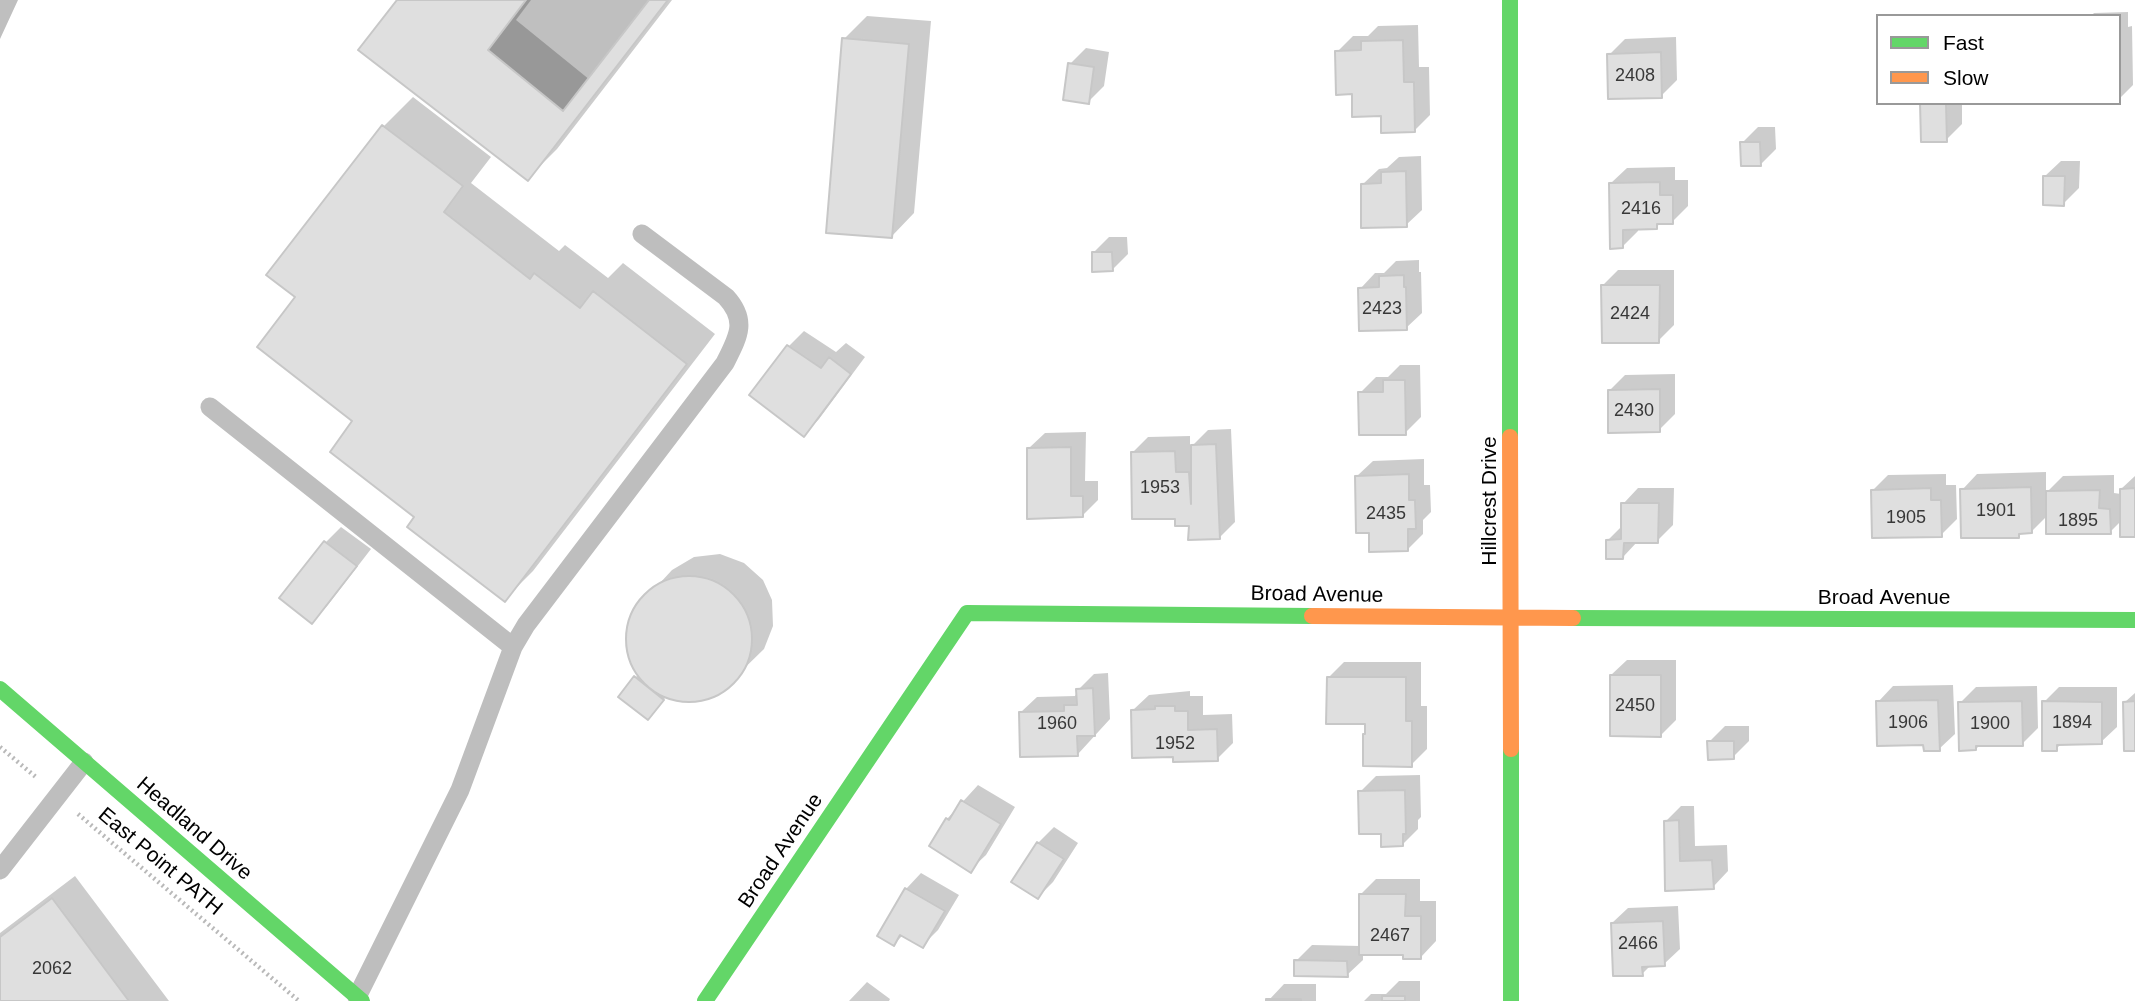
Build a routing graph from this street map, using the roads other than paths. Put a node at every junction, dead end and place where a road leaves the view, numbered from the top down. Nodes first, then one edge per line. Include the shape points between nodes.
1 (1510, 0) edge
2 (642, 234) dead end
3 (210, 407) dead end
4 (1511, 618) junction
5 (2135, 620) edge
6 (513, 647) junction
7 (0, 689) edge
8 (84, 762) junction
9 (0, 870) edge
10 (360, 999) edge
11 (705, 1001) edge
12 (1511, 1001) edge

1 - 4 street, Hillcrest Drive
2 - 6 lane via 737,310 734,344 726,363
3 - 6 lane
4 - 5 street, Broad Avenue
4 - 11 street, Broad Avenue via 967,613
4 - 12 street, Hillcrest Drive
6 - 10 lane via 460,790
7 - 8 street, Headland Drive
8 - 9 lane
8 - 10 street, Headland Drive

